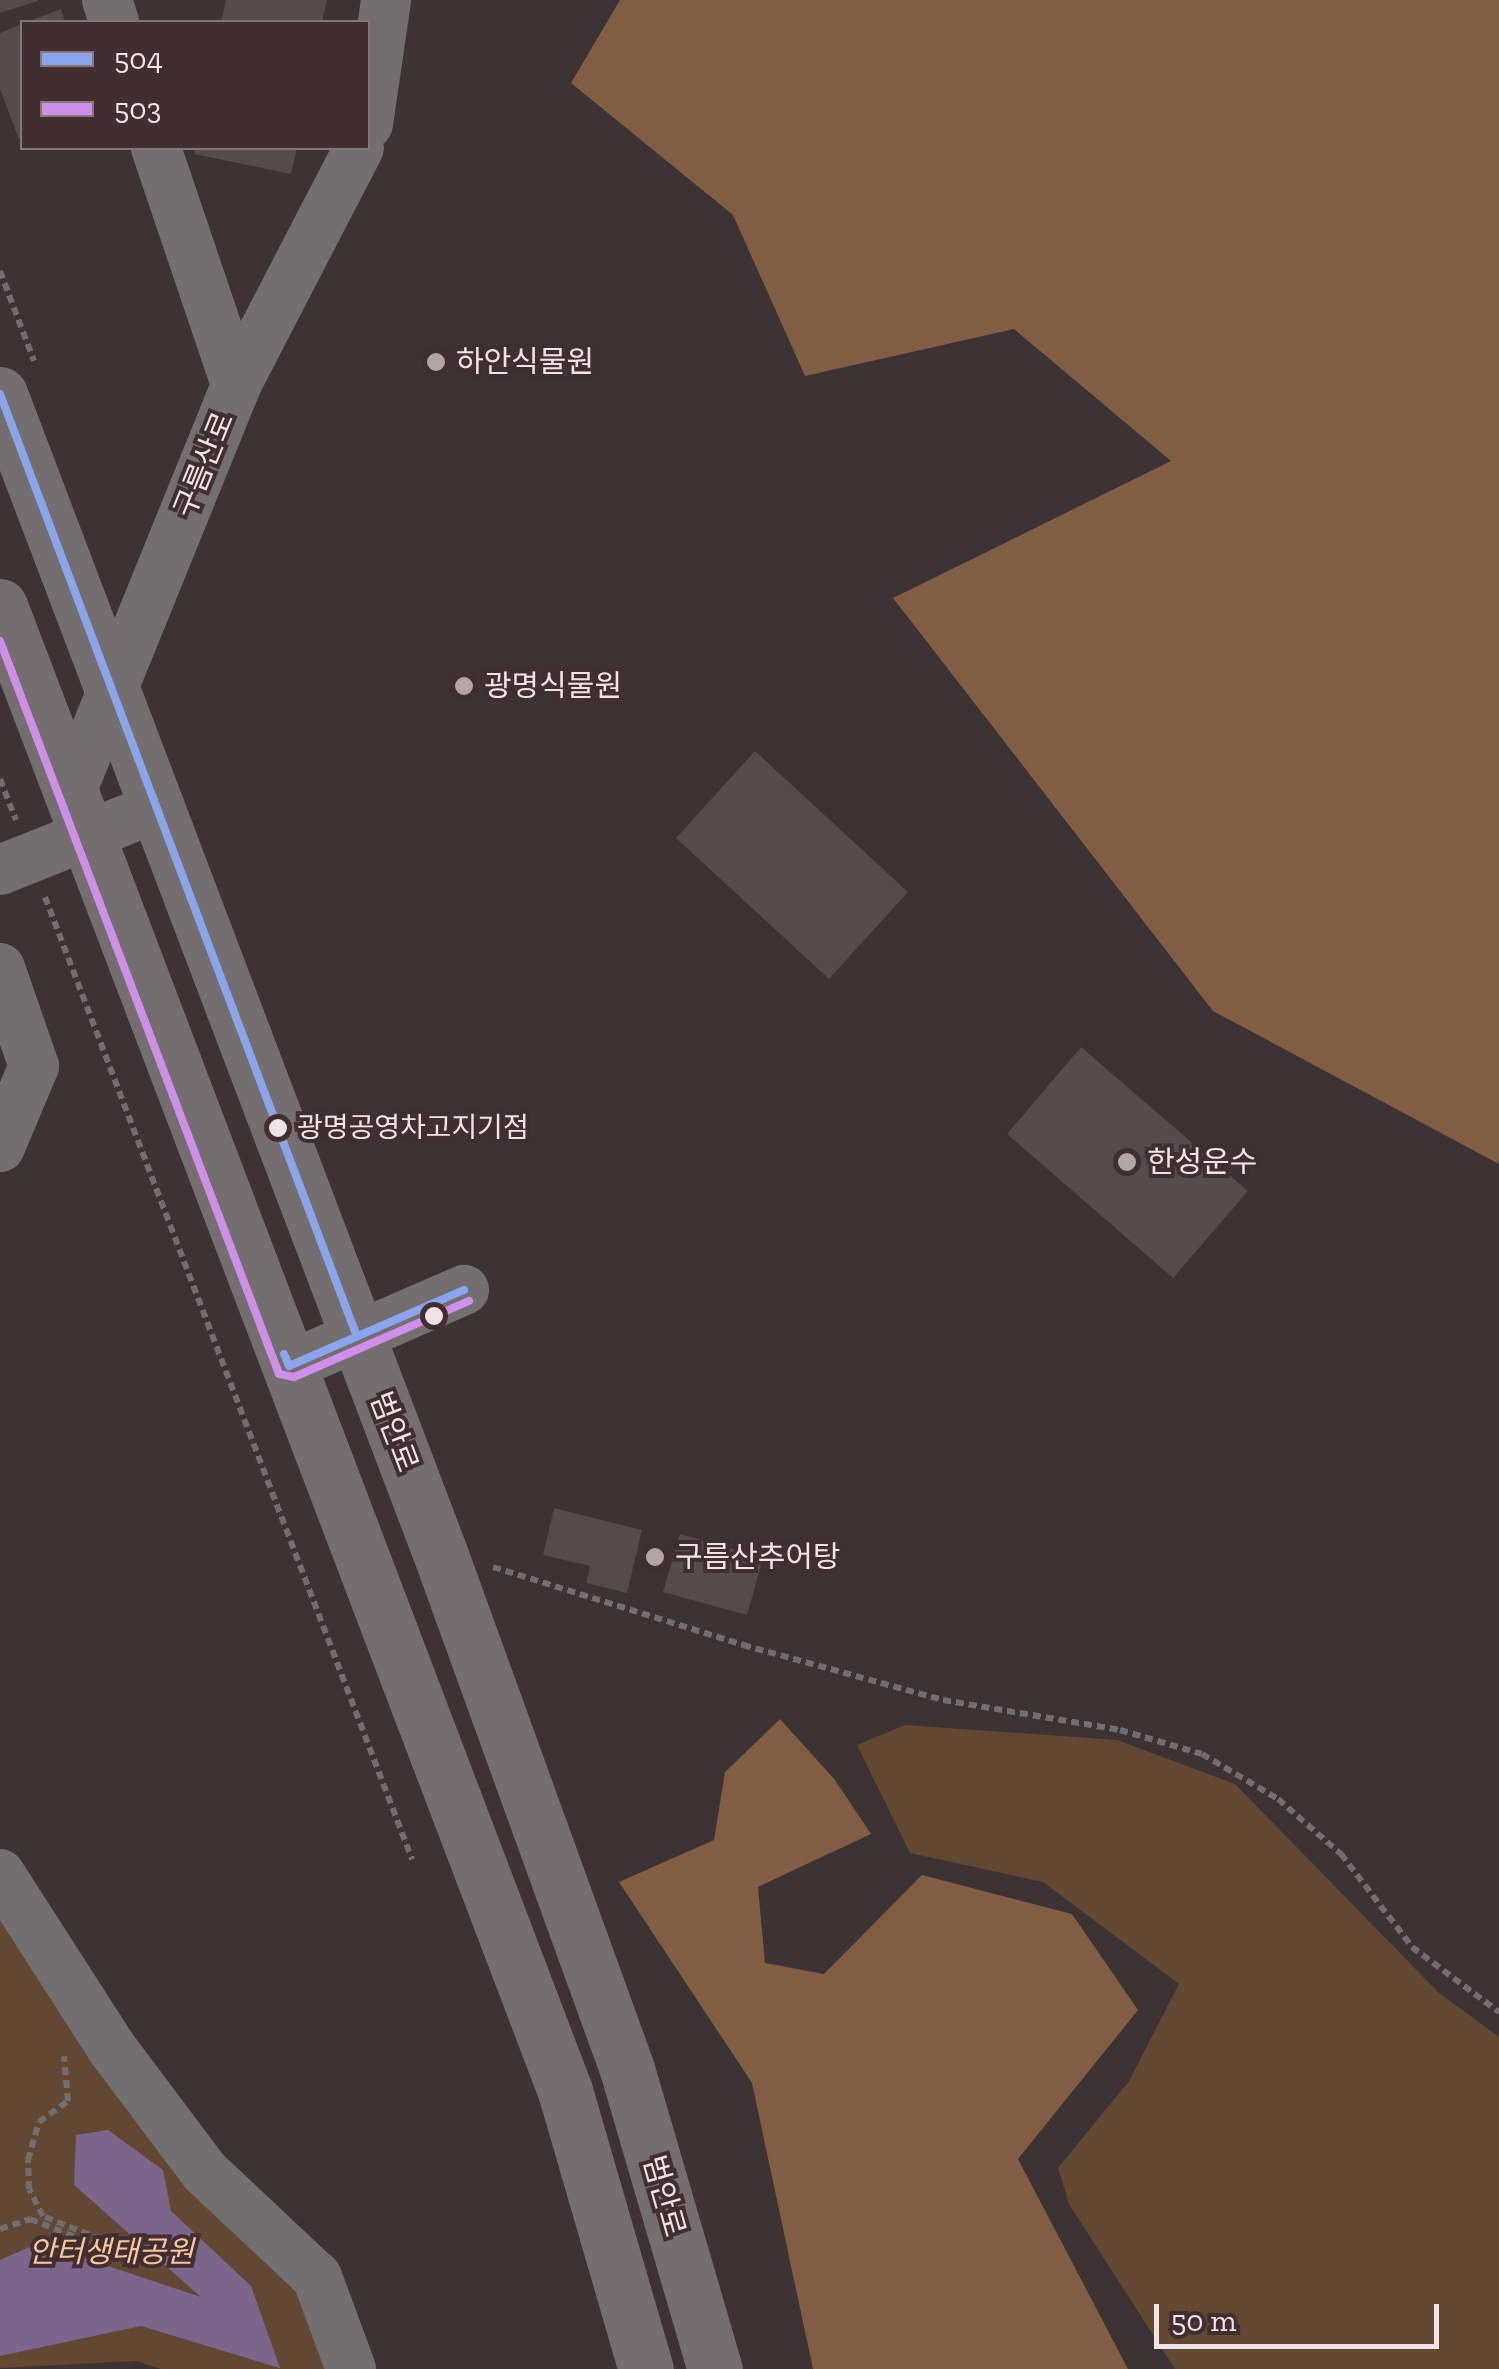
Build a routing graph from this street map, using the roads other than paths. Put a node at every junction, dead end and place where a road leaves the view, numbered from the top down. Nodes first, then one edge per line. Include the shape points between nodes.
1 (386, 0) edge
2 (370, 110) edge
3 (157, 150) edge
4 (358, 150) edge
5 (236, 385) junction
6 (0, 394) edge
7 (0, 606) edge
8 (112, 688) junction
9 (158, 807) junction
10 (79, 814) junction
11 (15, 864) edge
12 (0, 968) edge
13 (0, 1147) edge
14 (464, 1290) dead end
15 (357, 1337) junction
16 (289, 1366) junction
17 (0, 1874) edge
18 (351, 2369) edge
19 (646, 2369) edge
20 (715, 2369) edge

1 - 2 street
3 - 5 street
4 - 5 street, 구름산로
5 - 8 street, 구름산로
6 - 8 main road, 범안로
7 - 10 main road
8 - 9 main road, 범안로
8 - 10 street, 구름산로
9 - 10 street
9 - 15 main road, 범안로
10 - 11 street
10 - 16 main road
12 - 13 street via 34,1066
14 - 15 street
15 - 16 street
15 - 20 main road, 범안로 via 626,2069
16 - 19 main road via 565,2092
17 - 18 street via 204,2172 317,2277

